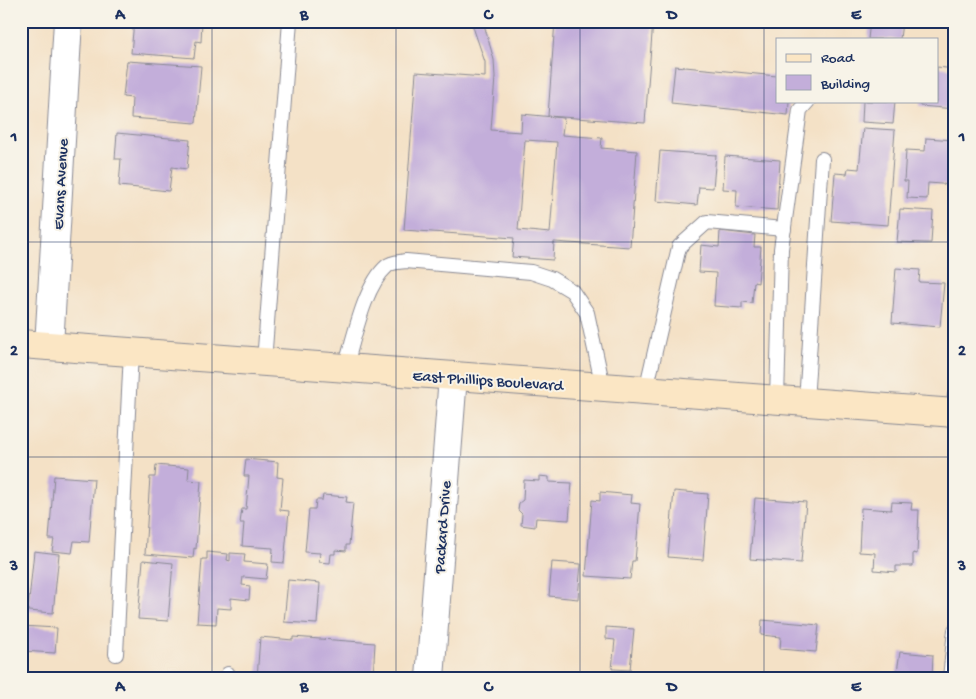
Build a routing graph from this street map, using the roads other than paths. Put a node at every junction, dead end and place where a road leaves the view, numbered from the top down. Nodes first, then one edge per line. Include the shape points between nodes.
1 (68, 21) edge
2 (290, 21) edge
3 (807, 102) edge
4 (822, 159) dead end
5 (784, 229) junction
6 (21, 344) edge
7 (49, 346) junction
8 (131, 352) junction
9 (264, 362) junction
10 (345, 368) junction
11 (453, 376) junction
12 (603, 387) junction
13 (646, 390) junction
14 (777, 400) junction
15 (806, 402) junction
16 (954, 407) edge
17 (955, 630) edge
18 (116, 654) dead end
19 (430, 678) edge
20 (950, 678) edge

1 - 7 street, Evans Avenue
2 - 9 lane
3 - 5 lane via 800,110
4 - 15 lane
5 - 13 lane via 707,222 679,247
5 - 14 lane
6 - 7 street, East Phillips Boulevard
7 - 8 street, East Phillips Boulevard
8 - 9 street, East Phillips Boulevard
8 - 18 lane
9 - 10 street, East Phillips Boulevard
10 - 11 street, East Phillips Boulevard
10 - 12 lane via 374,282 388,265 406,261 531,272 572,291 587,313
11 - 12 street, East Phillips Boulevard
11 - 19 street, Packard Drive
12 - 13 street, East Phillips Boulevard
13 - 14 street, East Phillips Boulevard
14 - 15 street, East Phillips Boulevard
15 - 16 street, East Phillips Boulevard
17 - 20 lane

